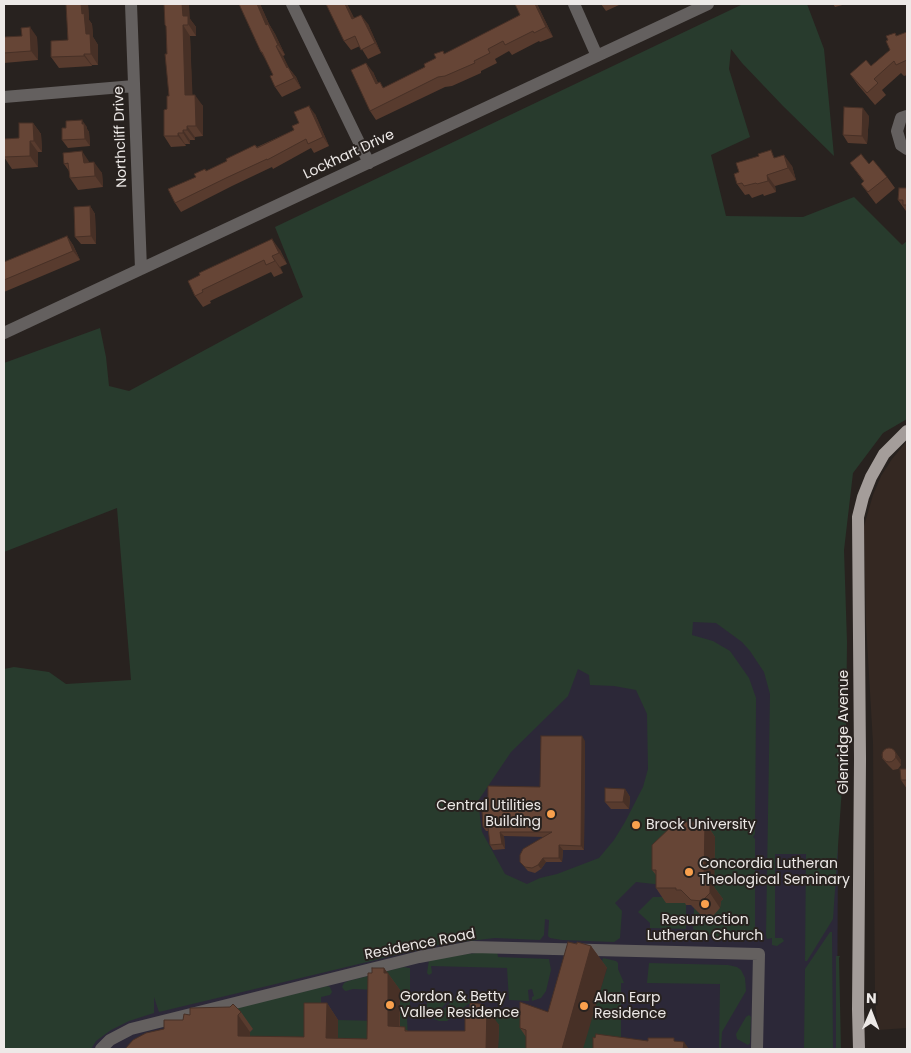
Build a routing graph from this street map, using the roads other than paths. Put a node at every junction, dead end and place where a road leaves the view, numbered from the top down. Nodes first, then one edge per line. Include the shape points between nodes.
1 (131, 4) edge
2 (292, 4) edge
3 (574, 4) edge
4 (708, 4) edge
5 (596, 56) junction
6 (134, 86) junction
7 (4, 97) edge
8 (907, 116) edge
9 (907, 149) edge
10 (369, 163) junction
11 (141, 269) junction
12 (4, 334) edge
13 (907, 431) edge
14 (101, 1049) edge
15 (757, 1049) edge
16 (859, 1049) edge

1 - 6 street, Northcliff Drive
2 - 10 street
3 - 5 street
4 - 5 street, Lockhart Drive
5 - 10 street, Lockhart Drive
6 - 7 street
6 - 11 street, Northcliff Drive
8 - 9 street via 901,118 897,131 901,145
10 - 11 street, Lockhart Drive
11 - 12 street, Lockhart Drive
13 - 16 main road, Glenridge Avenue via 884,454 871,477 858,517
14 - 15 street, Residence Road via 131,1029 472,947 759,954

